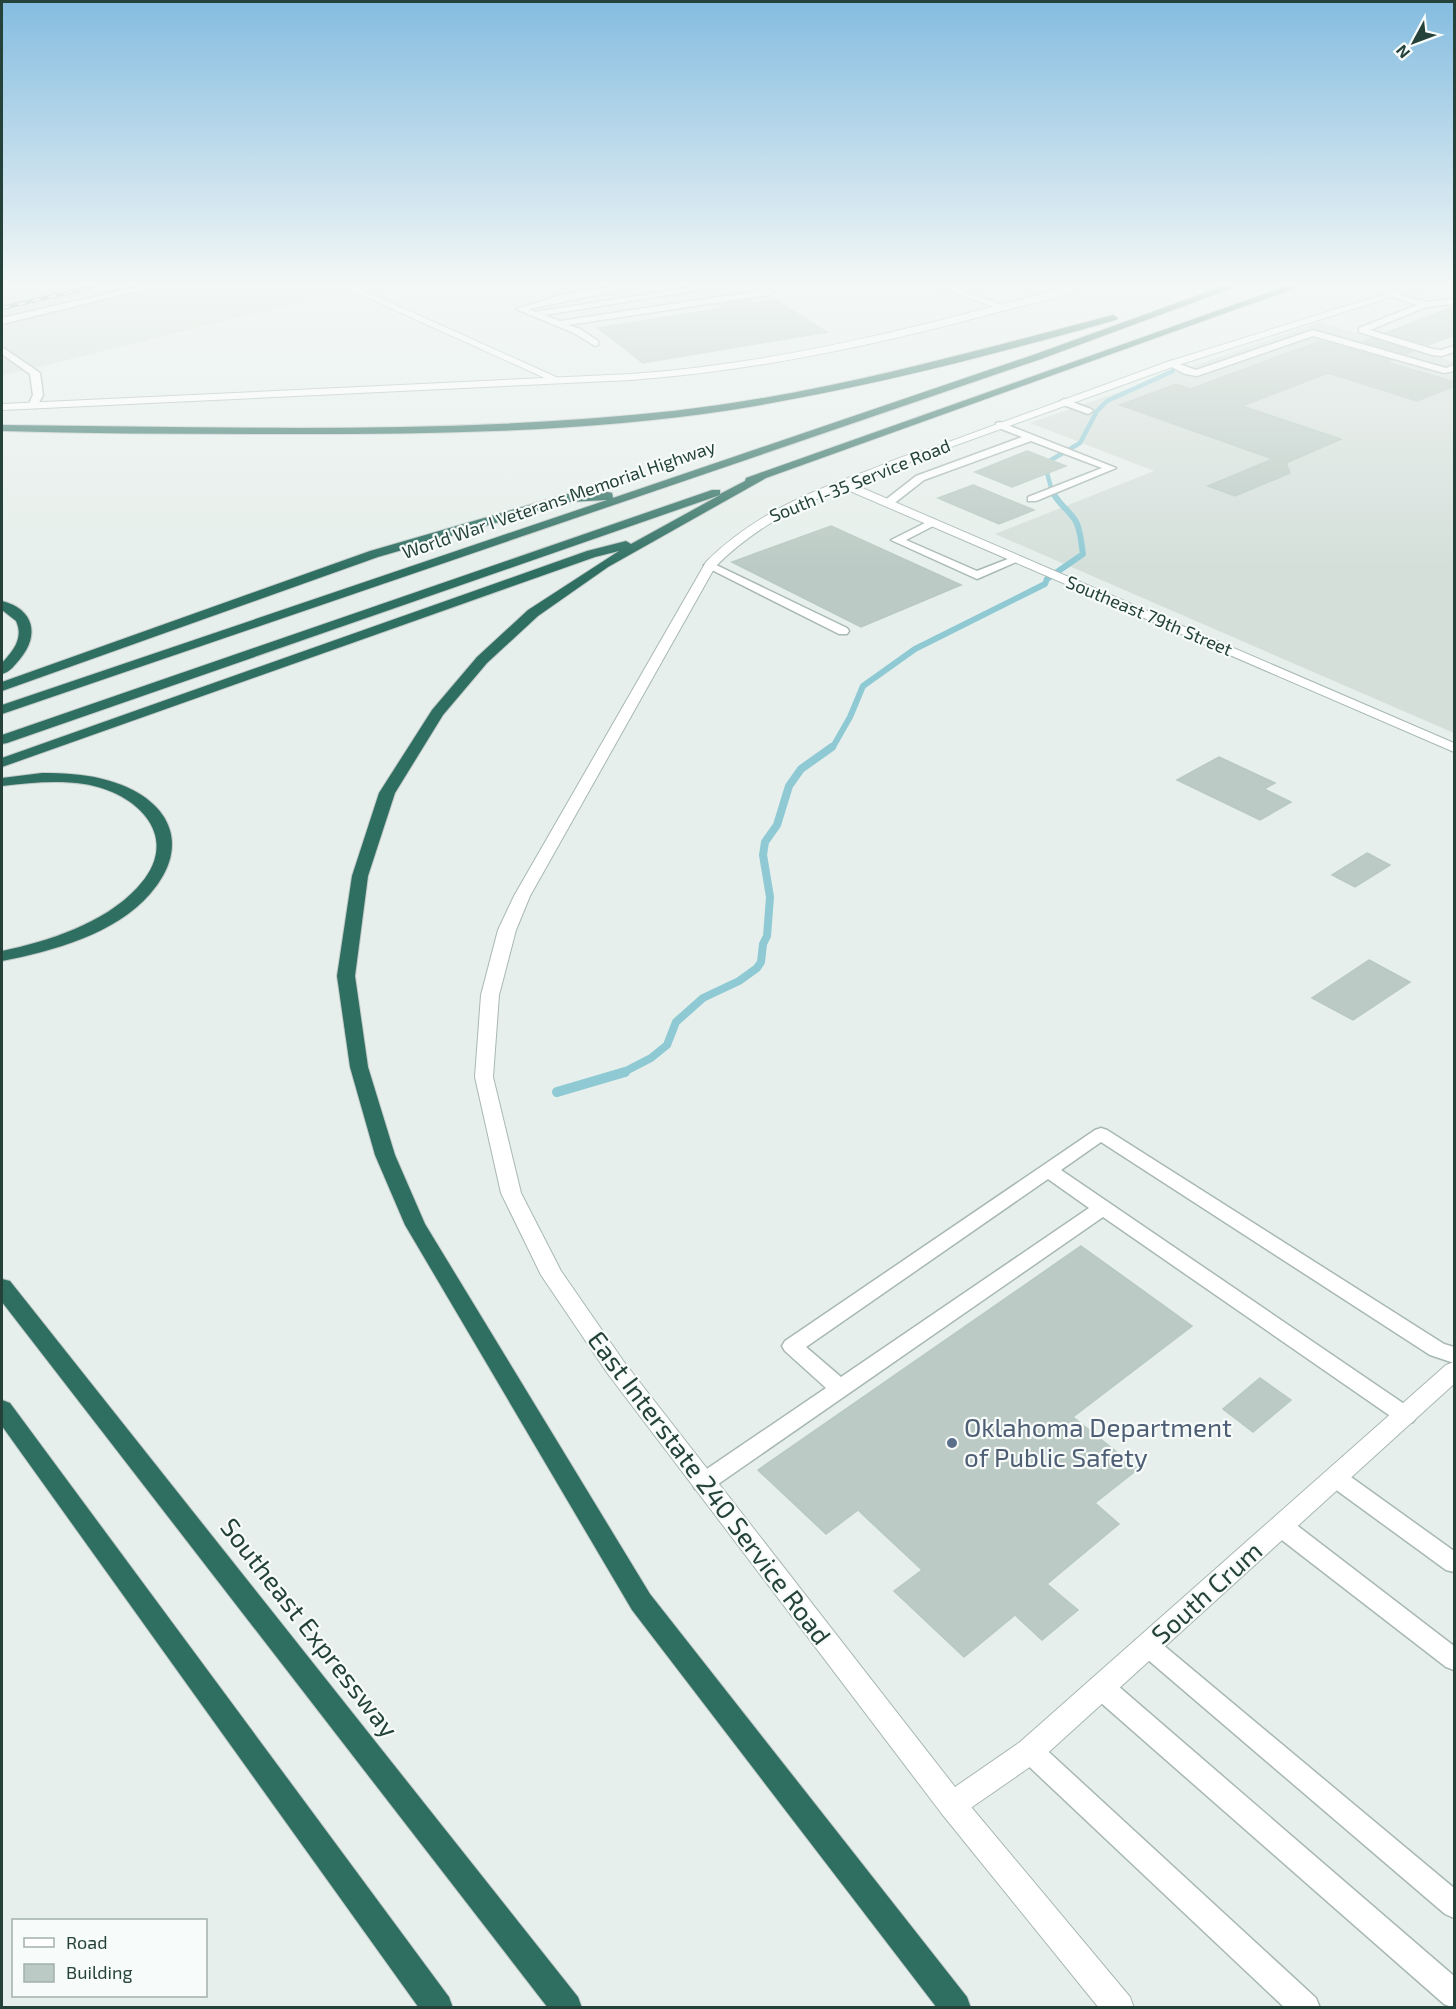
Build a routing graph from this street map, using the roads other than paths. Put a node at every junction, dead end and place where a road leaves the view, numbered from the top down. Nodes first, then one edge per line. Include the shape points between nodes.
1 (36, 381) edge
2 (560, 381) joint
3 (564, 381) edge
4 (871, 381) edge
5 (967, 381) edge
6 (1028, 381) edge
7 (1123, 381) edge
8 (1064, 402) junction
9 (33, 406) junction
10 (2, 407) edge
11 (1088, 411) dead end
12 (1000, 425) junction
13 (2, 428) edge
14 (1031, 437) junction
15 (762, 476) junction
16 (844, 484) junction
17 (628, 496) junction
18 (1032, 499) dead end
19 (888, 503) junction
20 (933, 522) junction
21 (646, 540) junction
22 (1017, 559) junction
23 (710, 565) junction
24 (2, 605) edge
25 (843, 631) dead end
26 (2, 670) edge
27 (2, 687) edge
28 (2, 710) edge
29 (2, 740) edge
30 (1455, 748) edge
31 (2, 763) edge
32 (2, 782) edge
33 (522, 896) joint
34 (2, 956) edge
35 (1047, 1170) junction
36 (1103, 1208) junction
37 (2, 1287) edge
38 (1455, 1355) edge
39 (1455, 1371) edge
40 (841, 1389) junction
41 (2, 1409) edge
42 (1406, 1416) junction
43 (1336, 1478) junction
44 (703, 1483) junction
45 (1282, 1527) junction
46 (1455, 1563) edge
47 (1148, 1646) junction
48 (1455, 1660) edge
49 (1101, 1687) junction
50 (1030, 1751) junction
51 (952, 1805) junction
52 (1455, 1905) edge
53 (1455, 1994) edge
54 (438, 2007) edge
55 (567, 2007) edge
56 (956, 2007) edge
57 (1119, 2007) edge
58 (1306, 2007) edge

1 - 9 lane via 38,395
2 - 3 street
2 - 9 street
4 - 13 highway via 675,414 569,423 392,431
5 - 17 highway, World War I Veterans Memorial Highway
6 - 15 highway
7 - 8 street, South I-35 Service Road
8 - 11 lane
8 - 12 street, South I-35 Service Road
9 - 10 street
12 - 14 lane
12 - 16 street, South I-35 Service Road
14 - 18 lane via 1111,468
14 - 19 lane via 921,478
15 - 21 highway
15 - 29 highway
16 - 19 street, Southeast 79th Street
16 - 23 street, South I-35 Service Road via 765,519 723,550
17 - 27 highway via 567,498 374,554
17 - 28 highway, World War I Veterans Memorial Highway
19 - 20 street, Southeast 79th Street
20 - 22 street, Southeast 79th Street
20 - 22 lane via 897,540 977,575
21 - 31 highway via 591,554
21 - 56 highway via 533,613 482,660 437,713 387,793 360,876 346,976 359,1067 385,1155 415,1225 640,1602
22 - 30 street, Southeast 79th Street
23 - 25 lane
23 - 33 street, South I-35 Service Road
24 - 26 highway via 24,623 26,634 25,644
32 - 34 highway via 60,778 103,784 137,800 161,824 165,838 160,866 149,883 118,911 52,944
33 - 44 street, East Interstate 240 Service Road via 507,930 490,995 484,1077 511,1193 552,1275
35 - 36 lane
35 - 38 lane via 1101,1134 1437,1350
35 - 40 lane via 792,1346
36 - 40 lane
36 - 42 lane
37 - 55 highway, Southeast Expressway
39 - 42 street, South Crum
40 - 44 lane
41 - 54 highway
42 - 43 street, South Crum
43 - 45 street, South Crum
43 - 46 lane
44 - 51 street, East Interstate 240 Service Road
45 - 47 street, South Crum
45 - 48 lane
47 - 49 street, South Crum
47 - 52 lane
49 - 50 street, South Crum
49 - 53 lane
50 - 51 street, South Crum
50 - 58 lane
51 - 57 street, East Interstate 240 Service Road

